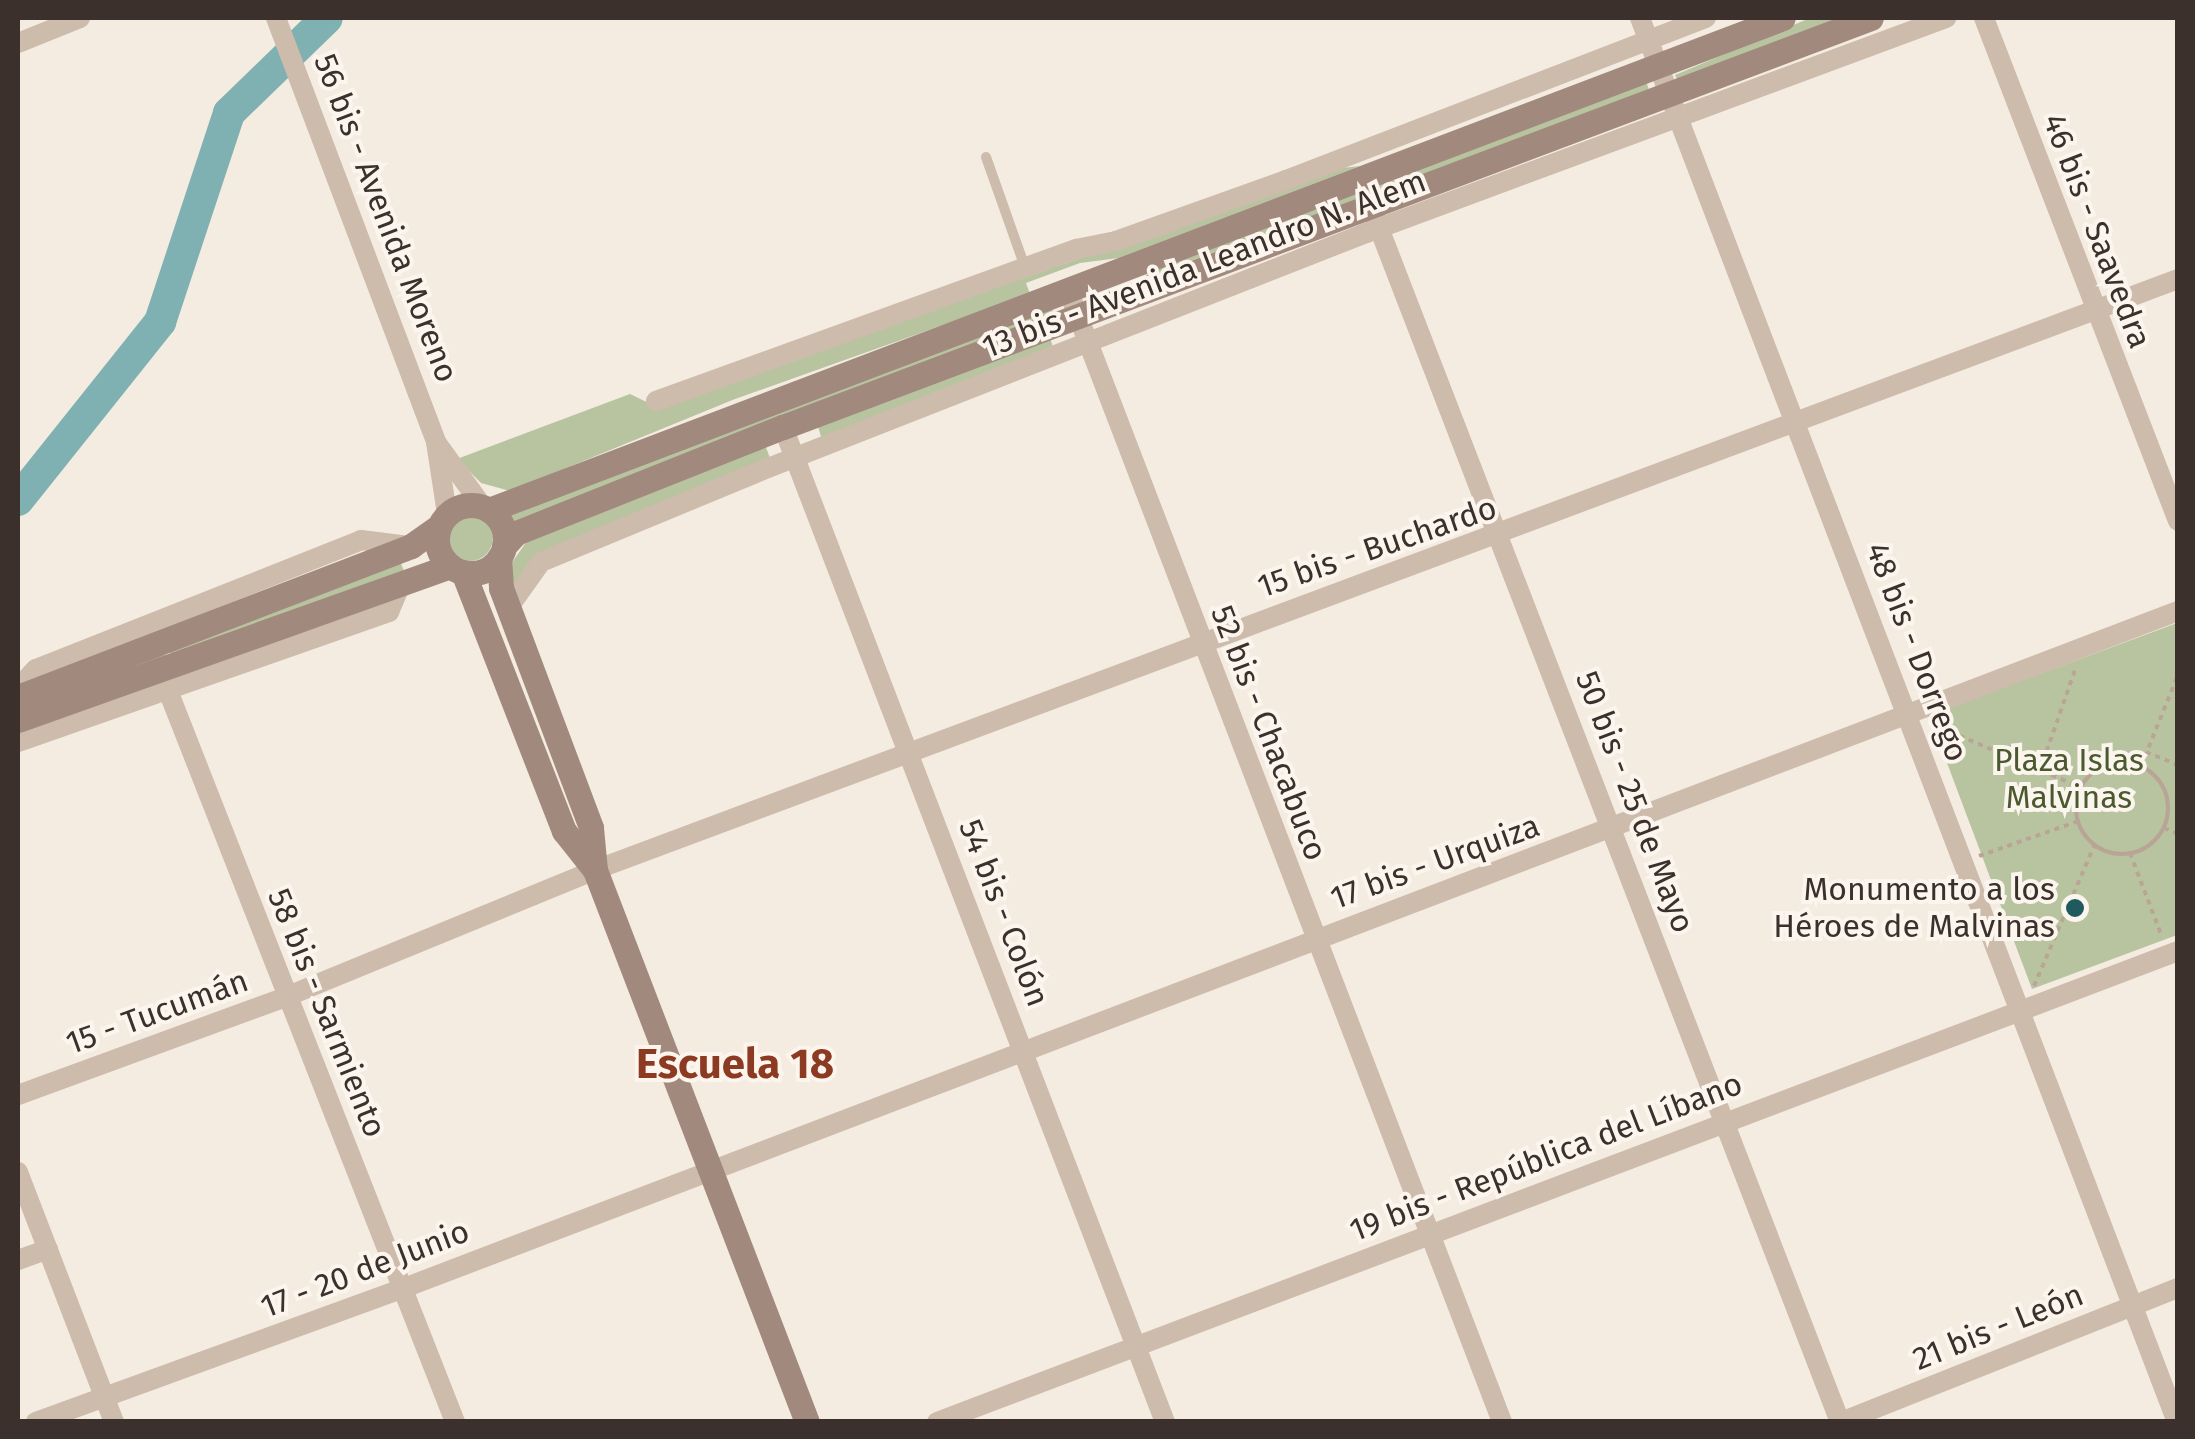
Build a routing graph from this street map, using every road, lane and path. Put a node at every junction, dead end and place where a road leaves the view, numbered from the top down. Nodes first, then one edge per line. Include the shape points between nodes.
1 (80, 18) edge
2 (276, 18) edge
3 (1640, 18) edge
4 (1706, 18) edge
5 (1783, 18) edge
6 (1871, 18) edge
7 (1946, 18) edge
8 (1984, 18) edge
9 (18, 43) edge
10 (1653, 52) junction
11 (1668, 92) junction
12 (1678, 118) junction
13 (986, 157) dead end
14 (1374, 217) junction
15 (1026, 268) junction
16 (2178, 279) edge
17 (1067, 290) junction
18 (2095, 310) junction
19 (1080, 320) junction
20 (1092, 344) junction
21 (656, 401) dead end
22 (1794, 422) junction
23 (783, 428) junction
24 (436, 442) junction
25 (794, 458) junction
26 (486, 508) junction
27 (442, 520) junction
28 (2178, 521) edge
29 (1501, 535) junction
30 (502, 552) junction
31 (456, 569) junction
32 (508, 607) junction
33 (2178, 611) edge
34 (146, 635) junction
35 (1202, 640) junction
36 (2083, 648) junction
37 (2178, 675) edge
38 (164, 680) junction
39 (18, 688) edge
40 (18, 697) edge
41 (1910, 714) junction
42 (18, 720) edge
43 (18, 742) edge
44 (2146, 752) junction
45 (911, 753) junction
46 (2178, 765) edge
47 (2141, 766) junction
48 (2040, 770) junction
49 (2082, 788) junction
50 (2079, 820) junction
51 (1613, 828) junction
52 (2164, 828) junction
53 (2178, 834) edge
54 (2095, 844) junction
55 (2130, 852) junction
56 (1966, 860) junction
57 (595, 870) junction
58 (1316, 939) junction
59 (2173, 953) edge
60 (288, 996) junction
61 (2023, 1011) junction
62 (1026, 1052) junction
63 (18, 1095) edge
64 (1725, 1122) junction
65 (712, 1169) junction
66 (18, 1172) edge
67 (1429, 1232) junction
68 (48, 1250) junction
69 (18, 1260) edge
70 (404, 1288) junction
71 (2178, 1288) edge
72 (2132, 1305) junction
73 (1136, 1346) junction
74 (105, 1398) junction
75 (36, 1422) edge
76 (114, 1422) edge
77 (455, 1422) edge
78 (808, 1422) edge
79 (937, 1422) edge
80 (1165, 1422) edge
81 (1502, 1422) edge
82 (1840, 1422) edge
83 (2177, 1422) edge

1 - 9 street
2 - 24 street, 56 bis - Avenida Moreno
3 - 10 street, 48 bis - Dorrego
4 - 10 street, 13 bis - Avenida Leandro N. Alem
5 - 10 main road, 13 bis - Avenida Leandro N. Alem
6 - 11 main road, 13 bis - Avenida Leandro N. Alem
7 - 12 street, 13 bis - Avenida Leandro N. Alem
8 - 18 street, 46 bis - Saavedra
10 - 11 street, 48 bis - Dorrego
10 - 15 street, 13 bis - Avenida Leandro N. Alem
10 - 17 main road, 13 bis - Avenida Leandro N. Alem
11 - 12 street, 48 bis - Dorrego
11 - 14 main road, 13 bis - Avenida Leandro N. Alem
12 - 14 street, 13 bis - Avenida Leandro N. Alem
12 - 22 street, 48 bis - Dorrego
13 - 15 lane
14 - 19 main road, 13 bis - Avenida Leandro N. Alem
14 - 20 street, 13 bis - Avenida Leandro N. Alem
14 - 29 street, 50 bis - 25 de Mayo
15 - 21 street, 13 bis - Avenida Leandro N. Alem
16 - 18 street, 15 bis - Buchardo
17 - 19 street, 52 bis - Chacabuco
17 - 26 main road, 13 bis - Avenida Leandro N. Alem
18 - 22 street, 15 bis - Buchardo
18 - 28 street, 46 bis - Saavedra
19 - 20 street, 52 bis - Chacabuco
19 - 23 main road, 13 bis - Avenida Leandro N. Alem
20 - 25 street, 13 bis - Avenida Leandro N. Alem
20 - 35 street, 52 bis - Chacabuco
22 - 29 street, 15 bis - Buchardo
22 - 41 street, 48 bis - Dorrego
23 - 25 street, 54 bis - Colón
23 - 30 main road, 13 bis - Avenida Leandro N. Alem via 516,533
24 - 26 street, 56 bis - Avenida Moreno
24 - 27 street, 56 bis - Avenida Moreno
25 - 32 street, 13 bis - Avenida Leandro N. Alem via 541,562
25 - 45 street, 54 bis - Colón
26 - 27 main road via 469,504
26 - 30 main road via 501,522
27 - 31 main road via 438,548
27 - 34 main road via 411,546
29 - 35 street, 15 bis - Buchardo
29 - 51 street, 50 bis - 25 de Mayo
30 - 31 main road via 481,572
30 - 32 main road
31 - 38 main road via 401,584
31 - 57 main road via 564,830
32 - 57 main road via 591,828
33 - 36 street, 17 bis - Urquiza
34 - 38 street, 58 bis - Sarmiento
34 - 39 street via 36,670
34 - 40 main road
35 - 45 street, 15 bis - Buchardo
35 - 58 street, 52 bis - Chacabuco
36 - 41 street, 17 bis - Urquiza
36 - 48 path
37 - 44 path
38 - 42 main road
38 - 43 street
38 - 60 street, 58 bis - Sarmiento
41 - 48 path
41 - 51 street, 17 bis - Urquiza
41 - 56 street, 48 bis - Dorrego
44 - 46 path
44 - 47 path
45 - 57 street, 15 bis - Buchardo
45 - 62 street, 54 bis - Colón
47 - 49 path via 2112,762
47 - 52 path via 2163,786
48 - 49 path
49 - 50 path
50 - 54 path
50 - 56 path
51 - 58 street, 17 bis - Urquiza
51 - 64 street, 50 bis - 25 de Mayo
52 - 53 path
52 - 55 path
54 - 55 path
54 - 61 path
55 - 59 path
56 - 61 street, 48 bis - Dorrego
57 - 60 street, 15 - Tucumán
57 - 65 main road
58 - 62 street, 17 bis - Urquiza
58 - 67 street, 52 bis - Chacabuco
59 - 61 street, 19 bis - República del Líbano
60 - 63 street, 15 - Tucumán
60 - 70 street, 58 bis - Sarmiento
61 - 64 street, 19 bis - República del Líbano
61 - 72 street, 48 bis - Dorrego
62 - 65 street, 17 bis - Urquiza
62 - 73 street, 54 bis - Colón
64 - 67 street, 19 bis - República del Líbano
64 - 82 street, 50 bis - 25 de Mayo
65 - 70 street, 17 - 20 de Junio
65 - 78 main road
66 - 68 street
67 - 73 street, 19 bis - República del Líbano
67 - 81 street, 52 bis - Chacabuco
68 - 69 street
68 - 74 street
70 - 74 street, 17 - 20 de Junio
70 - 77 street, 58 bis - Sarmiento
71 - 72 street, 21 bis - León
72 - 82 street, 21 bis - León
72 - 83 street, 48 bis - Dorrego
73 - 79 street, 19 bis - República del Líbano
73 - 80 street, 54 bis - Colón
74 - 75 street, 17 - 20 de Junio
74 - 76 street

